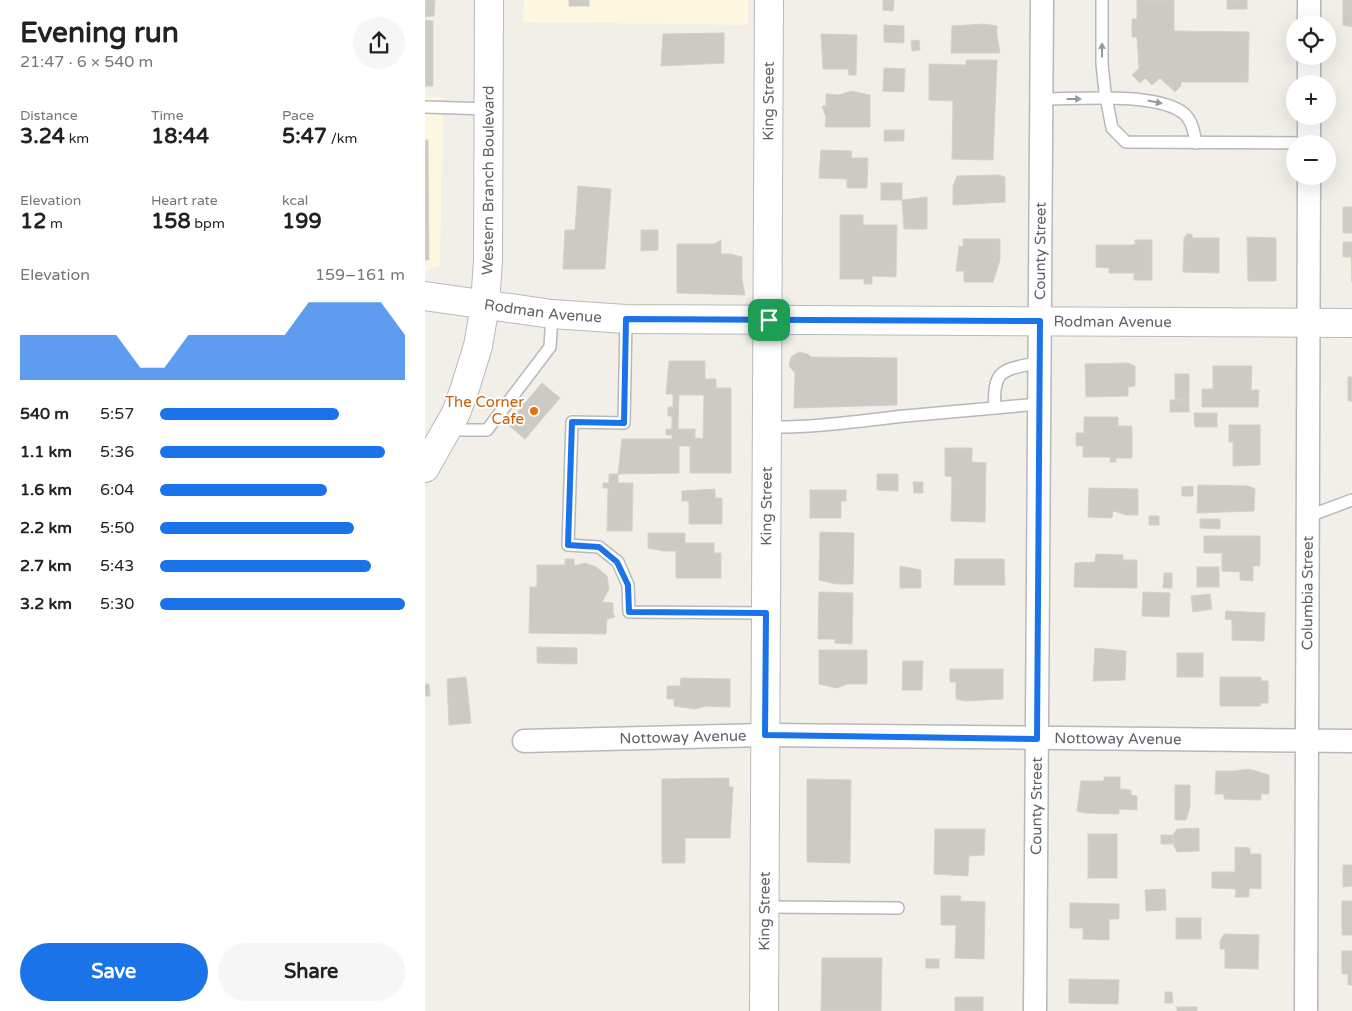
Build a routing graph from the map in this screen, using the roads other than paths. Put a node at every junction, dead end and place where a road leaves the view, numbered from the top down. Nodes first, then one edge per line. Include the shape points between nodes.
1 (489, 0) edge
2 (769, 0) edge
3 (1042, 0) edge
4 (1102, 0) edge
5 (1309, 0) edge
6 (1309, 15) edge
7 (1042, 99) junction
8 (1106, 99) junction
9 (425, 107) edge
10 (489, 109) junction
11 (1196, 143) junction
12 (1286, 143) edge
13 (1309, 185) edge
14 (425, 296) edge
15 (485, 305) junction
16 (552, 314) junction
17 (626, 319) junction
18 (769, 320) junction
19 (1040, 321) junction
20 (1310, 323) junction
21 (1352, 323) edge
22 (1040, 362) junction
23 (1039, 404) junction
24 (995, 408) junction
25 (768, 427) junction
26 (445, 430) junction
27 (425, 468) edge
28 (1352, 500) edge
29 (1309, 516) junction
30 (766, 613) junction
31 (765, 735) junction
32 (1037, 739) junction
33 (1308, 740) junction
34 (524, 741) dead end
35 (1352, 741) edge
36 (764, 908) junction
37 (898, 908) dead end
38 (764, 1011) edge
39 (1035, 1011) edge
40 (1306, 1011) edge

1 - 10 street, Western Branch Boulevard
2 - 18 street, King Street
3 - 7 street, County Street
8 -> 4 lane via 1102,64
5 - 6 street
7 -> 8 lane
7 - 19 street, County Street
8 -> 11 lane via 1165,104 1183,113 1193,128
8 - 11 lane via 1112,128 1126,142
9 - 10 lane
10 - 15 street, Western Branch Boulevard
11 - 12 lane
13 - 20 street, Columbia Street
14 - 15 street, Rodman Avenue
15 - 16 street, Rodman Avenue
15 - 26 street, Western Branch Boulevard via 478,346 465,388
16 - 17 street, Rodman Avenue
16 - 26 lane via 550,347 487,430
17 - 18 street, Rodman Avenue
17 - 30 lane via 624,423 572,422 568,545 599,547 617,562 628,585 629,612
18 - 19 street, Rodman Avenue
18 - 25 street, King Street
19 - 20 street, Rodman Avenue
19 - 22 street, County Street
20 - 21 street, Rodman Avenue
20 - 29 street, Columbia Street
22 - 23 street, County Street
22 - 24 lane via 999,376 995,381
23 - 24 lane
23 - 32 street, County Street
24 - 25 lane via 836,424
25 - 30 street, King Street
26 - 27 street, Western Branch Boulevard
28 - 29 lane
29 - 33 street, Columbia Street
30 - 31 street, King Street
31 - 32 street, Nottoway Avenue
31 - 34 street, Nottoway Avenue
31 - 36 street, King Street
32 - 33 street, Nottoway Avenue
32 - 39 street, County Street
33 - 35 street, Nottoway Avenue
33 - 40 street, Columbia Street
36 - 37 lane
36 - 38 street, King Street

